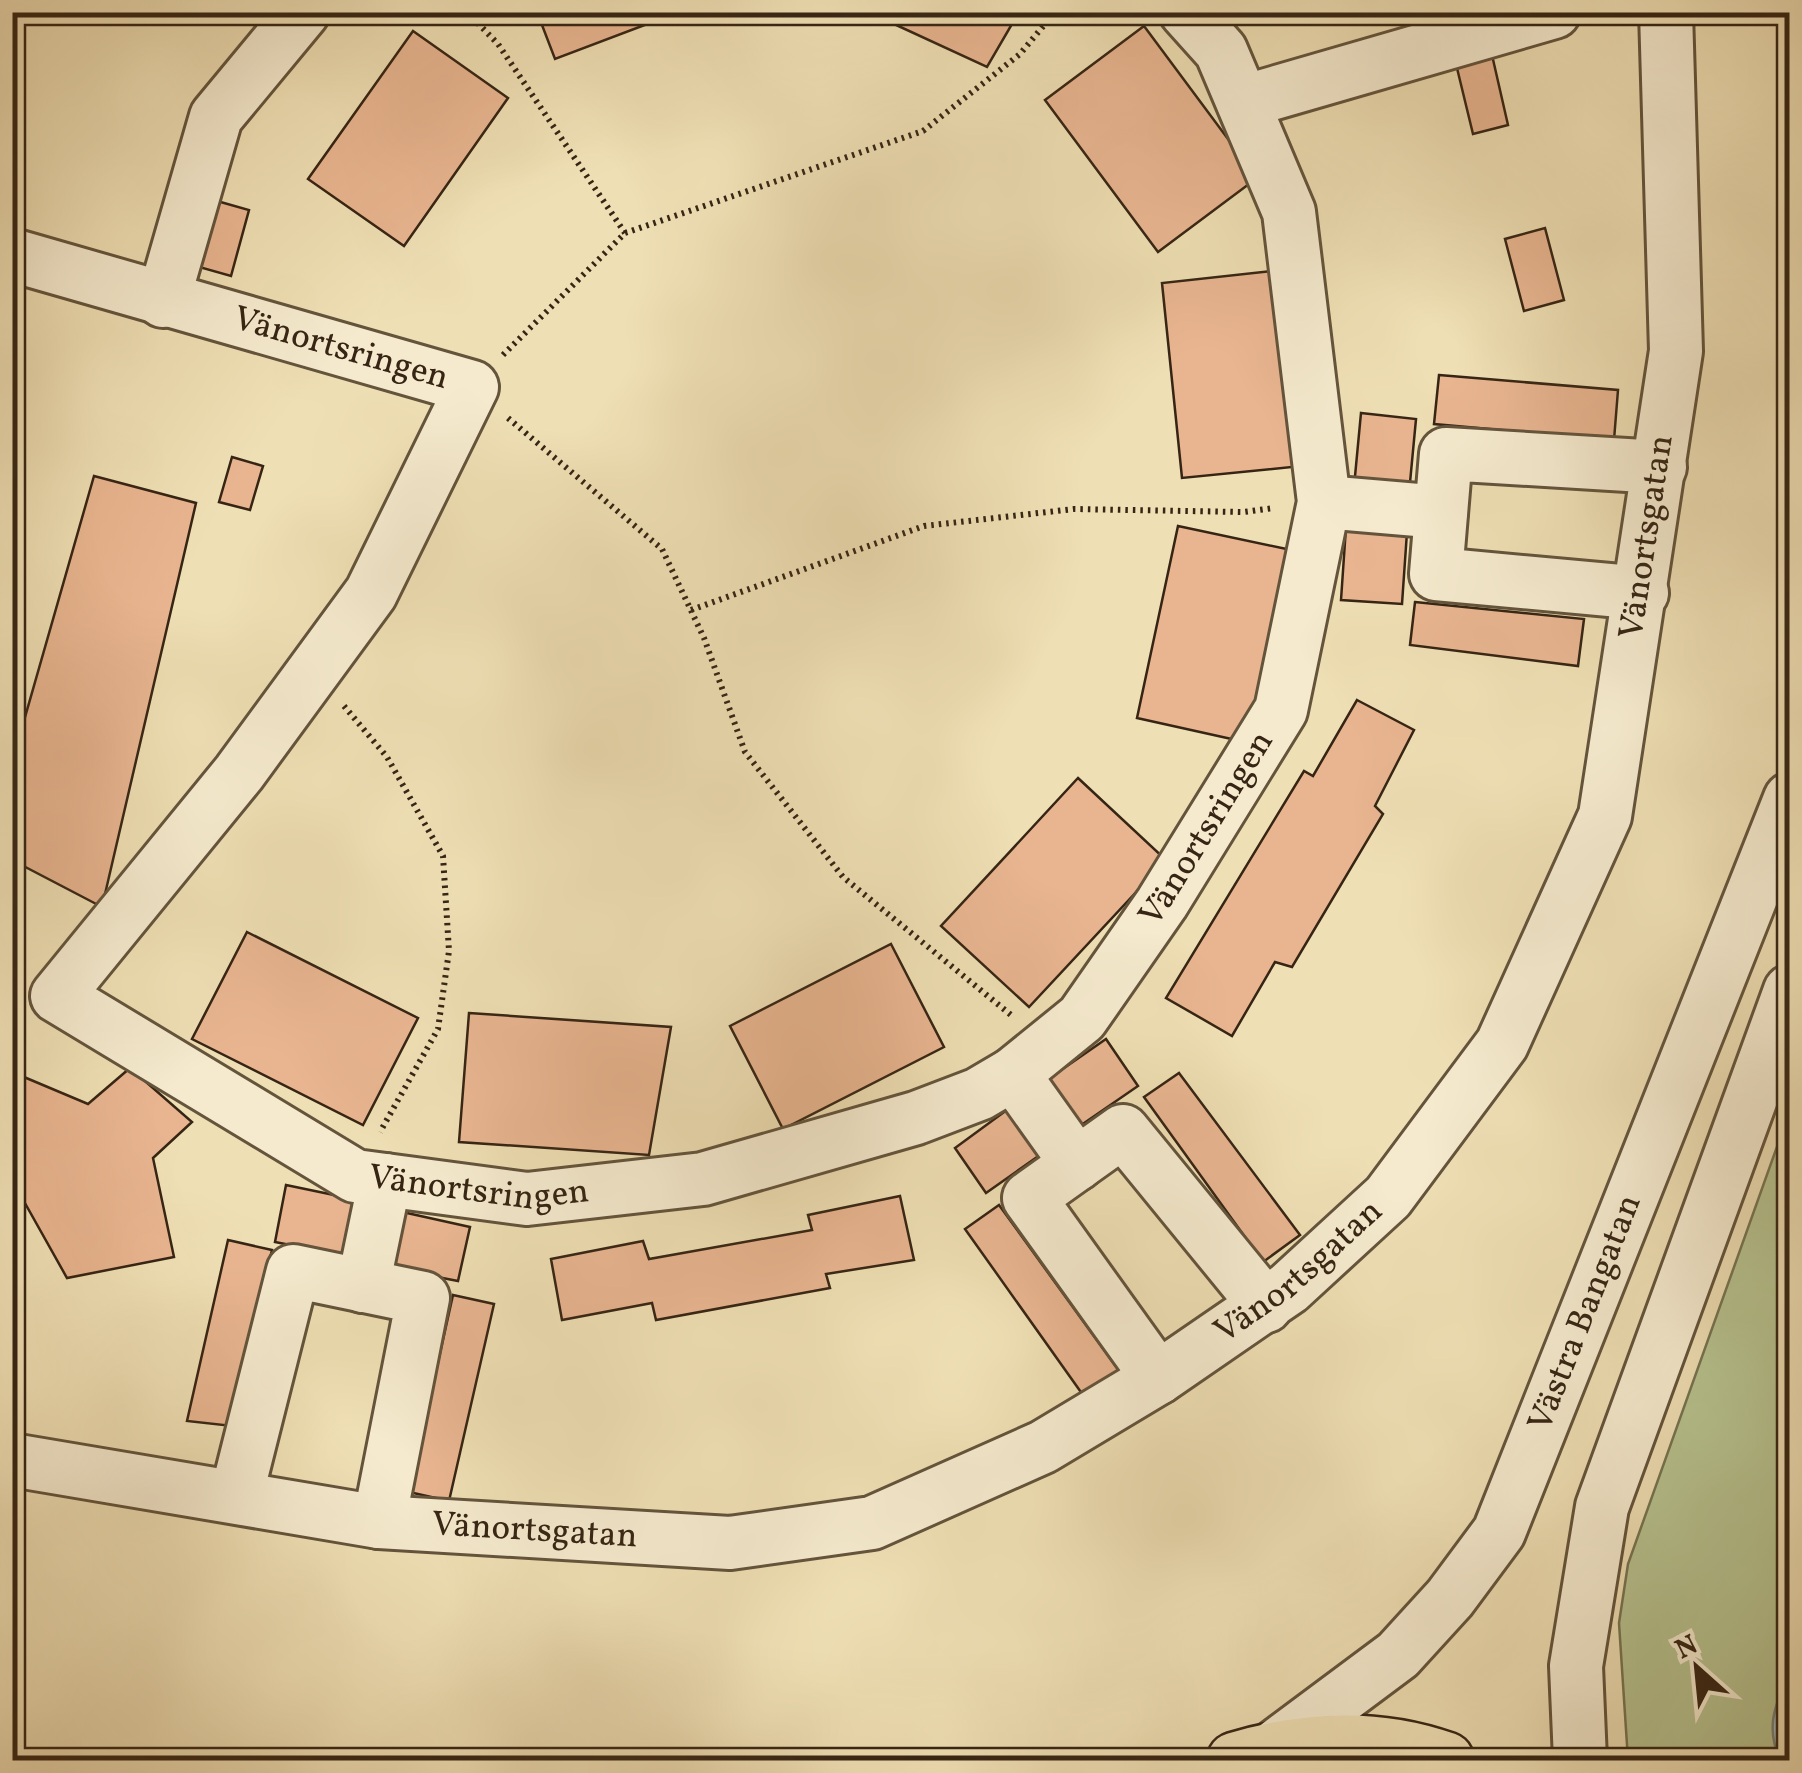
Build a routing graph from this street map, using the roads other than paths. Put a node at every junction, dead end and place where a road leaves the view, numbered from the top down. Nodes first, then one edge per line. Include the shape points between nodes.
1 (303, 12) edge
2 (1186, 12) edge
3 (1554, 12) edge
4 (1666, 12) edge
5 (1243, 102) junction
6 (12, 255) edge
7 (163, 301) junction
8 (1660, 467) junction
9 (1324, 502) junction
10 (1441, 512) junction
11 (1642, 594) junction
12 (1790, 799) edge
13 (1790, 992) edge
14 (1030, 1059) junction
15 (1077, 1164) junction
16 (370, 1178) junction
17 (362, 1286) junction
18 (1266, 1306) junction
19 (1158, 1378) junction
20 (12, 1460) edge
21 (236, 1497) junction
22 (379, 1522) junction
23 (1254, 1755) edge
24 (1446, 1760) edge
25 (1580, 1760) edge

1 - 7 street via 216,117
2 - 5 street, Vänortsringen via 1221,50
3 - 5 street
4 - 8 street, Vänortsgatan via 1676,351
5 - 9 street, Vänortsringen via 1290,212
6 - 7 street, Vänortsringen
7 - 16 street, Vänortsringen via 472,386 371,593 240,773 57,996
8 - 10 street via 1446,454
8 - 11 street, Vänortsgatan
9 - 10 street
9 - 14 street, Vänortsringen via 1281,710 1082,1018
10 - 11 street via 1436,574
11 - 18 street, Vänortsgatan via 1604,816 1502,1044 1388,1198
12 - 23 street, Västra Bangatan via 1499,1532 1398,1656
13 - 25 street via 1602,1507 1576,1666
14 - 15 street
14 - 16 street, Vänortsringen via 979,1094 916,1118 703,1179 527,1198
15 - 18 street via 1123,1130
15 - 19 street via 1029,1198
16 - 17 street
17 - 21 street via 292,1272
17 - 22 street via 423,1298
18 - 19 street, Vänortsgatan
19 - 22 street, Vänortsgatan via 1043,1447 872,1523 730,1544
20 - 21 street, Vänortsgatan
21 - 22 street, Vänortsgatan
23 - 24 main road via 1342,1741 1411,1748

